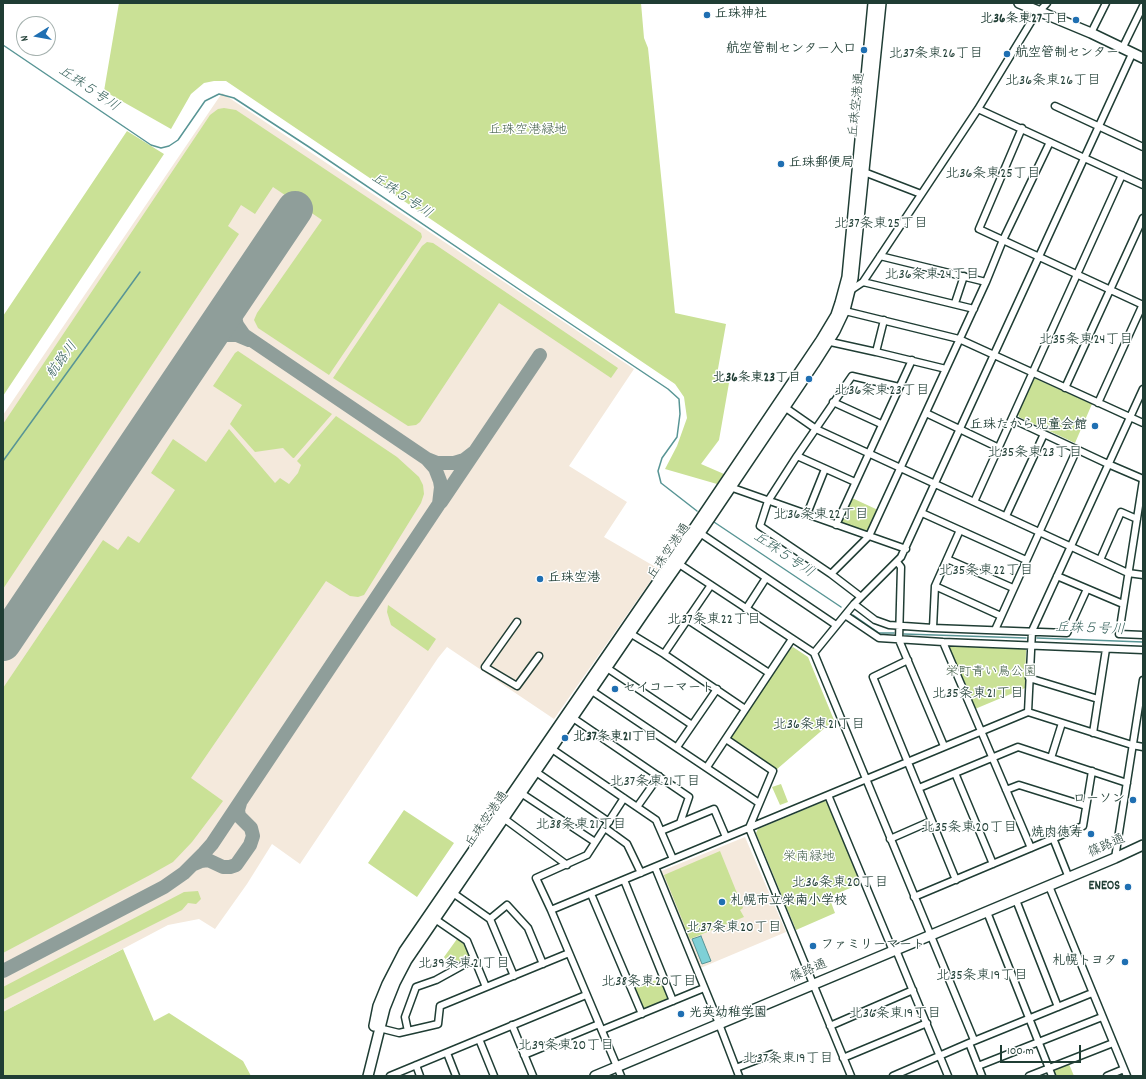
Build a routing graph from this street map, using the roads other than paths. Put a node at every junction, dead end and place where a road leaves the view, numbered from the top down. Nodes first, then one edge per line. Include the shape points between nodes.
1 (873, 3) edge
2 (881, 3) edge
3 (1019, 3) edge
4 (1047, 3) edge
5 (1106, 3) edge
6 (1143, 6) edge
7 (1040, 11) junction
8 (1091, 33) junction
9 (1122, 49) junction
10 (1132, 54) junction
11 (1143, 58) edge
12 (1055, 106) dead end
13 (978, 109) junction
14 (1099, 127) junction
15 (1022, 128) junction
16 (1050, 142) junction
17 (1143, 147) edge
18 (1085, 158) junction
19 (864, 172) junction
20 (1122, 175) junction
21 (1143, 185) edge
22 (921, 194) junction
23 (1143, 218) edge
24 (1003, 240) junction
25 (880, 256) junction
26 (1039, 258) junction
27 (1077, 275) junction
28 (964, 276) junction
29 (863, 282) junction
30 (986, 282) junction
31 (1110, 290) junction
32 (846, 292) junction
33 (955, 303) junction
34 (1143, 305) edge
35 (974, 309) junction
36 (841, 310) junction
37 (884, 320) junction
38 (959, 340) junction
39 (824, 341) junction
40 (876, 352) junction
41 (995, 356) junction
42 (912, 360) junction
43 (946, 369) junction
44 (1033, 373) junction
45 (899, 387) junction
46 (1065, 388) junction
47 (1143, 389) edge
48 (833, 402) junction
49 (1098, 403) junction
50 (781, 405) junction
51 (926, 413) junction
52 (1130, 417) junction
53 (1012, 419) junction
54 (1143, 423) edge
55 (882, 424) junction
56 (816, 429) junction
57 (961, 430) junction
58 (1044, 434) junction
59 (999, 448) junction
60 (1077, 449) junction
61 (868, 454) junction
62 (797, 456) junction
63 (1108, 464) junction
64 (825, 468) junction
65 (901, 468) junction
66 (1143, 479) edge
67 (855, 482) junction
68 (936, 484) junction
69 (730, 487) junction
70 (768, 501) junction
71 (974, 502) junction
72 (922, 513) junction
73 (806, 514) junction
74 (1006, 516) junction
75 (1137, 519) junction
76 (836, 525) junction
77 (960, 530) junction
78 (1039, 532) junction
79 (700, 533) junction
80 (870, 536) junction
81 (1071, 546) junction
82 (906, 549) junction
83 (947, 559) junction
84 (1026, 560) junction
85 (1100, 560) junction
86 (675, 562) junction
87 (897, 562) junction
88 (1128, 573) junction
89 (831, 574) junction
90 (1143, 575) edge
91 (1057, 576) junction
92 (766, 578) junction
93 (711, 585) junction
94 (936, 586) junction
95 (1013, 588) junction
96 (1087, 589) junction
97 (861, 597) junction
98 (854, 604) junction
99 (1124, 604) junction
100 (746, 610) junction
101 (845, 615) junction
102 (1001, 616) junction
103 (688, 620) junction
104 (517, 622) dead end
105 (836, 625) junction
106 (900, 626) junction
107 (934, 628) junction
108 (994, 630) junction
109 (1032, 631) junction
110 (628, 632) junction
111 (1143, 635) edge
112 (792, 639) junction
113 (899, 640) junction
114 (943, 642) junction
115 (1031, 646) junction
116 (1106, 649) junction
117 (1143, 650) edge
118 (814, 653) junction
119 (664, 654) junction
120 (539, 656) dead end
121 (908, 660) junction
122 (607, 668) junction
123 (769, 673) junction
124 (1030, 678) junction
125 (1143, 680) edge
126 (589, 689) junction
127 (716, 689) junction
128 (1098, 699) junction
129 (746, 709) junction
130 (1028, 712) junction
131 (573, 718) junction
132 (1062, 723) junction
133 (692, 725) junction
134 (981, 731) junction
135 (1093, 733) junction
136 (726, 739) junction
137 (1132, 745) junction
138 (944, 746) junction
139 (549, 747) junction
140 (677, 747) junction
141 (1143, 747) edge
142 (992, 757) junction
143 (1051, 758) junction
144 (908, 761) junction
145 (707, 767) junction
146 (536, 772) junction
147 (1092, 772) junction
148 (955, 774) junction
149 (660, 776) junction
150 (866, 779) junction
151 (1127, 783) junction
152 (919, 788) junction
153 (1006, 790) junction
154 (519, 791) junction
155 (828, 795) junction
156 (624, 798) junction
157 (759, 803) junction
158 (1086, 806) junction
159 (637, 807) junction
160 (501, 816) junction
161 (931, 821) junction
162 (609, 822) junction
163 (680, 823) junction
164 (605, 828) junction
165 (749, 828) junction
166 (661, 830) junction
167 (726, 837) junction
168 (1053, 838) junction
169 (890, 839) junction
170 (595, 842) junction
171 (1143, 845) edge
172 (1031, 848) junction
173 (1116, 858) junction
174 (673, 859) junction
175 (993, 864) junction
176 (566, 865) junction
177 (655, 867) junction
178 (641, 873) junction
179 (1068, 878) junction
180 (624, 880) junction
181 (956, 880) junction
182 (1049, 886) junction
183 (453, 893) junction
184 (591, 894) junction
185 (914, 897) junction
186 (1016, 900) junction
187 (551, 910) junction
188 (987, 912) junction
189 (435, 919) junction
190 (490, 919) junction
191 (930, 936) junction
192 (895, 951) junction
193 (569, 953) junction
194 (474, 959) junction
195 (542, 964) junction
196 (514, 976) junction
197 (814, 984) junction
198 (486, 987) junction
199 (704, 988) junction
200 (913, 990) junction
201 (1092, 993) junction
202 (586, 995) junction
203 (673, 1001) junction
204 (1058, 1007) junction
205 (642, 1014) junction
206 (1102, 1017) junction
207 (1030, 1018) junction
208 (927, 1023) junction
209 (719, 1024) junction
210 (512, 1026) junction
211 (830, 1026) junction
212 (600, 1027) junction
213 (379, 1028) junction
214 (408, 1031) junction
215 (479, 1039) junction
216 (971, 1042) junction
217 (1038, 1042) junction
218 (1113, 1043) junction
219 (447, 1053) junction
220 (772, 1054) dead end
221 (524, 1055) junction
222 (940, 1056) junction
223 (843, 1058) junction
224 (416, 1065) junction
225 (617, 1066) junction
226 (978, 1066) junction
227 (736, 1068) junction
228 (1049, 1068) junction
229 (1124, 1069) junction
230 (362, 1076) edge
231 (368, 1076) edge
232 (390, 1076) edge
233 (420, 1076) edge
234 (456, 1076) edge
235 (494, 1076) edge
236 (533, 1076) edge
237 (594, 1076) edge
238 (621, 1076) edge
239 (739, 1076) edge
240 (851, 1076) edge
241 (893, 1076) edge
242 (948, 1076) edge
243 (982, 1076) edge
244 (1029, 1076) edge
245 (1052, 1076) edge
246 (1107, 1076) edge
247 (1126, 1076) edge

1 - 32 main road, 丘珠空港通
2 - 19 main road, 丘珠空港通
3 - 7 main road
4 - 7 street
5 - 8 street
6 - 9 street
7 - 8 main road
7 - 13 street
8 - 9 main road
9 - 10 main road
10 - 11 main road
10 - 14 street
12 - 14 street
13 - 15 street
13 - 22 street
14 - 17 street
14 - 18 street
15 - 16 street
15 - 24 street via 978,229
16 - 18 street
16 - 24 street
18 - 20 street
18 - 26 street
19 - 22 street
19 - 32 main road, 丘珠空港通 via 853,278
20 - 21 street
20 - 27 street
22 - 25 street
23 - 31 street
24 - 26 street
24 - 30 street
25 - 28 street
25 - 29 street
26 - 27 street
26 - 41 street
27 - 31 street
27 - 44 street
28 - 30 street
28 - 33 street
29 - 32 street
29 - 33 street
30 - 35 street
31 - 34 street
31 - 46 street
32 - 36 main road, 丘珠空港通
33 - 35 street
34 - 49 street
35 - 38 street
36 - 37 street
36 - 39 main road, 丘珠空港通
37 - 38 street
37 - 40 street
38 - 41 street
38 - 43 street
39 - 40 street
39 - 50 main road, 丘珠空港通
40 - 42 street
41 - 44 street
41 - 57 street
42 - 43 street
42 - 45 street
43 - 51 street
44 - 46 street
44 - 53 street
45 - 48 street via 852,376
45 - 55 street
46 - 49 street
47 - 52 street
48 - 55 street
48 - 56 street
49 - 52 street
50 - 56 street
50 - 69 main road, 丘珠空港通
50 - 86 main road, 丘珠空港通
51 - 57 street
51 - 65 street
52 - 54 street
52 - 63 street
53 - 58 street
53 - 59 street
55 - 61 street
56 - 61 street
56 - 62 street
57 - 59 street
57 - 68 street
58 - 60 street
58 - 74 street
59 - 71 street
60 - 63 street
60 - 78 street
61 - 65 street
61 - 67 street
62 - 64 street
62 - 70 street
63 - 66 street
63 - 81 street
64 - 67 street
64 - 73 street
65 - 68 street
65 - 80 street
66 - 75 street
67 - 76 street
68 - 71 street
68 - 72 street
69 - 70 street
69 - 79 main road, 丘珠空港通
70 - 73 street
70 - 89 street via 760,526
71 - 74 street
72 - 77 street
72 - 82 street
73 - 76 street
74 - 78 street
75 - 85 street via 1121,512
75 - 88 street
76 - 80 street
77 - 83 street
77 - 84 street
78 - 81 street
78 - 84 street
79 - 86 main road, 丘珠空港通
79 - 92 street
80 - 82 street
80 - 89 street
81 - 85 street
81 - 91 street
82 - 87 street
83 - 94 street
83 - 95 street
84 - 95 street
85 - 88 street
86 - 93 street
86 - 110 main road, 丘珠空港通
87 - 97 street
87 - 106 street via 901,567
88 - 90 street
88 - 99 street
89 - 97 street
91 - 96 street
91 - 109 street
92 - 100 street
92 - 105 street
93 - 100 street
93 - 103 street
94 - 102 street
94 - 107 street
95 - 102 street
96 - 99 street
96 - 109 street via 1067,633
97 - 98 street
98 - 101 street
98 - 106 street via 876,620
99 - 111 street via 1119,634
100 - 112 street
101 - 105 street
101 - 113 street via 879,638
102 - 108 street
103 - 119 street
103 - 123 street
104 - 120 street via 485,667 517,686
105 - 118 street
106 - 107 street
106 - 113 street
107 - 108 street
108 - 109 street
109 - 115 street
110 - 119 street
110 - 122 main road, 丘珠空港通
110 - 126 main road, 丘珠空港通
112 - 118 street
112 - 123 street
113 - 114 street
113 - 121 street
114 - 115 street
114 - 134 street
115 - 116 street
115 - 124 street
116 - 117 street
116 - 128 street
118 - 150 street
119 - 127 street
121 - 138 street
121 - 144 street via 873,677
122 - 126 main road, 丘珠空港通
122 - 133 street
123 - 129 street
124 - 128 street
124 - 130 street
125 - 137 street
126 - 131 main road, 丘珠空港通
126 - 139 main road, 丘珠空港通
126 - 140 street
127 - 129 street
127 - 133 street
128 - 135 street
129 - 136 street
130 - 132 street
130 - 134 street
131 - 139 main road, 丘珠空港通
131 - 149 street
132 - 135 street
132 - 143 street
133 - 140 street
134 - 138 street
134 - 142 street
135 - 137 street
136 - 145 street
136 - 157 street via 773,771
137 - 141 street
137 - 151 street
138 - 144 street
139 - 146 main road, 丘珠空港通
139 - 154 main road, 丘珠空港通
139 - 156 street
140 - 145 street
142 - 143 street via 1018,747
142 - 148 street
142 - 153 street
143 - 147 street
144 - 150 street
144 - 152 street
145 - 157 street
146 - 154 main road, 丘珠空港通
146 - 162 street
147 - 151 street
147 - 158 street
148 - 152 street
148 - 175 street
149 - 159 street
149 - 163 street via 689,797
150 - 155 street
150 - 169 street
151 - 173 street
152 - 161 street
153 - 158 street via 1019,785
153 - 172 street
154 - 160 main road, 丘珠空港通
154 - 170 street
155 - 165 street
155 - 192 street
156 - 159 street
156 - 162 street
157 - 165 street
158 - 168 street via 1083,826
159 - 166 street via 656,820
160 - 176 street
160 - 183 main road, 丘珠空港通
160 - 230 main road, 丘珠空港通 via 396,965 378,1006
161 - 169 street
161 - 181 street
162 - 164 street
163 - 166 street
163 - 167 street via 714,810
164 - 170 street
164 - 178 street via 627,844
165 - 167 street
165 - 197 street
166 - 174 street
167 - 174 street
168 - 172 street
168 - 179 street
169 - 185 street
170 - 176 street via 587,855
171 - 173 main road, 篠路通
172 - 175 street
173 - 179 main road, 篠路通
174 - 177 street
175 - 181 street
176 - 187 street via 536,878
177 - 178 street
177 - 199 street
178 - 180 street
179 - 182 main road, 篠路通
180 - 184 street
180 - 203 street
181 - 185 street
182 - 186 main road, 篠路通
182 - 201 street
183 - 189 main road, 丘珠空港通
183 - 190 street
184 - 187 street
184 - 205 street
185 - 191 street
186 - 188 main road, 篠路通
186 - 204 street
187 - 193 street
188 - 191 main road, 篠路通
188 - 207 street
189 - 194 street via 467,941
189 - 213 main road, 丘珠空港通 via 407,960 395,983
190 - 195 street via 507,905 528,928
190 - 196 street
191 - 192 main road, 篠路通
191 - 216 street
192 - 197 main road, 篠路通
192 - 200 street
193 - 195 street
193 - 202 street
194 - 198 street
194 - 214 street via 436,980 416,987 405,1017
195 - 196 street
196 - 198 street
197 - 209 main road, 篠路通
197 - 211 street
198 - 214 street via 440,1006 438,1024
199 - 203 street
199 - 209 street
200 - 208 street
200 - 211 street
201 - 204 street
201 - 206 street
202 - 210 street
202 - 212 street
203 - 205 street
204 - 207 street
205 - 212 street
206 - 217 street
206 - 218 street
207 - 216 street
207 - 217 street
208 - 222 street
208 - 223 street
209 - 225 main road, 篠路通
209 - 227 street
210 - 215 street
210 - 221 street
211 - 223 street
212 - 221 street
212 - 225 street
213 - 214 street via 399,1033
213 - 231 main road, 丘珠空港通
215 - 219 street
215 - 235 street
216 - 222 street
216 - 226 street
217 - 226 street
217 - 228 street
218 - 228 street
218 - 229 street
219 - 224 street
219 - 234 street
220 - 227 street
221 - 236 street
222 - 241 street
222 - 242 street
223 - 240 street
224 - 232 street
224 - 233 street
225 - 237 main road, 篠路通
225 - 238 street
226 - 243 street
227 - 239 street
228 - 244 street
228 - 245 street
229 - 246 street
229 - 247 street

